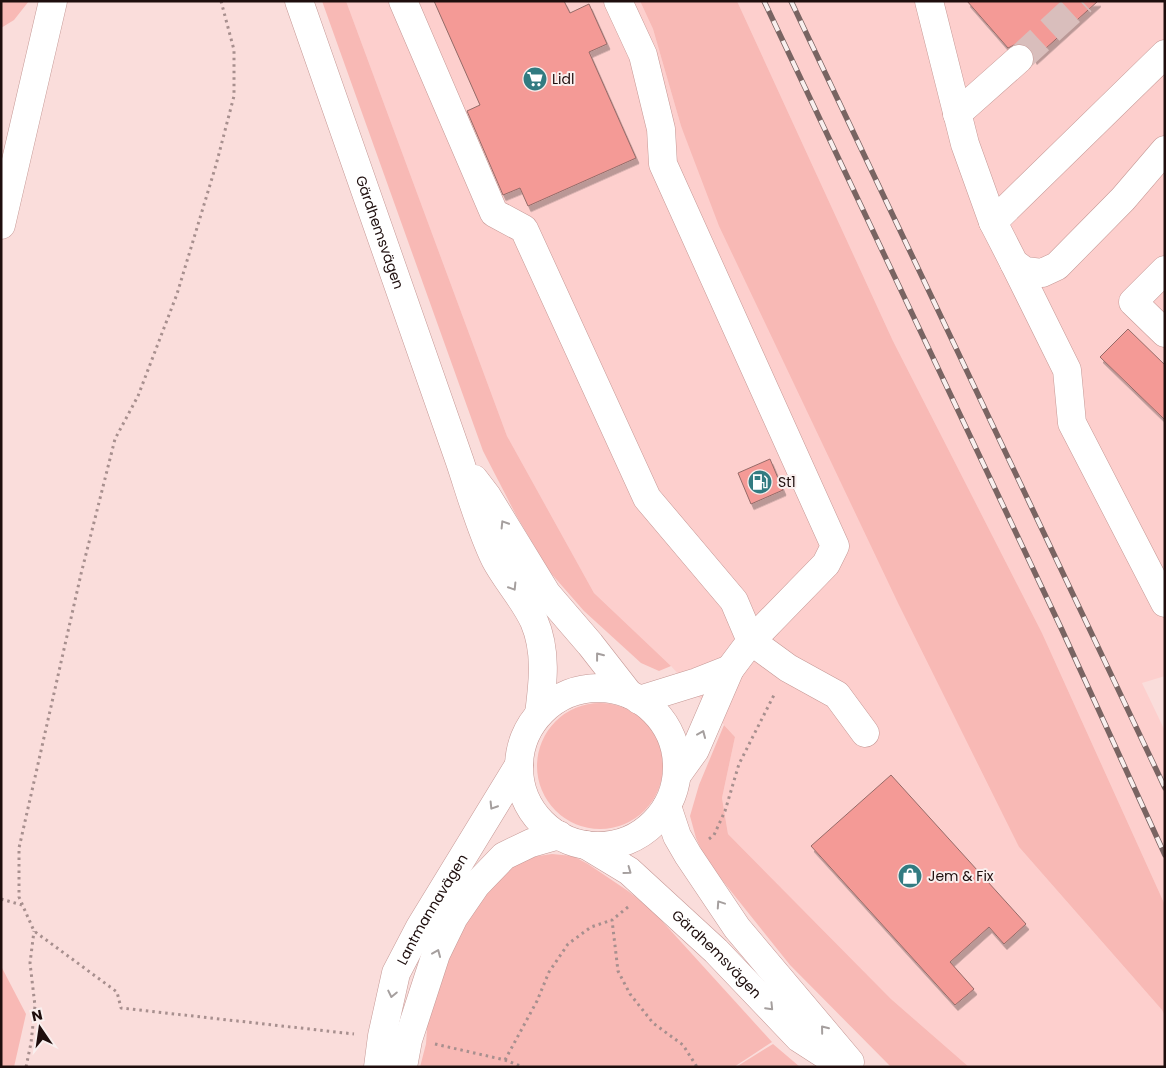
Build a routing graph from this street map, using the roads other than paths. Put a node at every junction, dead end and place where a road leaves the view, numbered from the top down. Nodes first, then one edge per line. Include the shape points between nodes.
1 (53, 1) edge
2 (299, 1) edge
3 (403, 1) edge
4 (618, 1) edge
5 (929, 1) edge
6 (1165, 54) edge
7 (1019, 59) tunnel mouth
8 (957, 114) junction
9 (1165, 150) edge
10 (993, 222) junction
11 (1, 225) edge
12 (1014, 263) junction
13 (1165, 270) edge
14 (1165, 333) edge
15 (460, 462) junction
16 (1165, 602) edge
17 (751, 641) junction
18 (730, 669) junction
19 (634, 697) junction
20 (539, 714) junction
21 (865, 733) dead end
22 (519, 765) junction
23 (676, 775) junction
24 (667, 806) junction
25 (559, 836) junction
26 (586, 845) junction
27 (395, 1038) junction
28 (378, 1067) edge
29 (403, 1067) edge
30 (844, 1067) edge
31 (854, 1067) edge

1 - 11 main road
2 - 15 main road, Gärdhemsvägen
3 - 17 main road via 494,213 524,229 647,498 734,601
4 - 17 main road via 643,55 661,129 663,164 835,546 826,564
5 - 8 main road
6 - 10 main road
7 - 8 main road
8 - 10 main road
9 - 12 main road via 1123,199 1057,266 1042,274
10 - 12 main road
12 - 16 main road via 1068,370 1072,423
13 - 14 main road via 1133,302
19 -> 15 main road, Gärdhemsvägen via 547,594 487,496
15 -> 20 main road, Gärdhemsvägen via 478,519 496,560 533,620 541,642 544,674
17 - 18 main road
17 - 21 main road via 788,668 837,695
18 - 19 main road via 697,682
23 -> 18 main road via 695,750
19 - 20 main road via 613,689 581,690 565,695
19 - 23 main road via 661,719 669,732 677,760
20 - 22 main road via 528,729
22 - 25 main road via 523,792 529,806
22 -> 27 main road, Lantmannavägen via 420,927 396,973
23 - 24 main road
24 - 26 main road via 655,822 624,842
31 -> 24 main road, Gärdhemsvägen via 737,928 688,856
25 - 26 main road
27 -> 25 main road, Lantmannavägen via 454,917 476,885 504,856 531,843
26 -> 30 main road, Gärdhemsvägen via 629,870 716,952 799,1038
27 - 28 main road, Lantmannavägen
27 - 29 main road, Lantmannavägen

